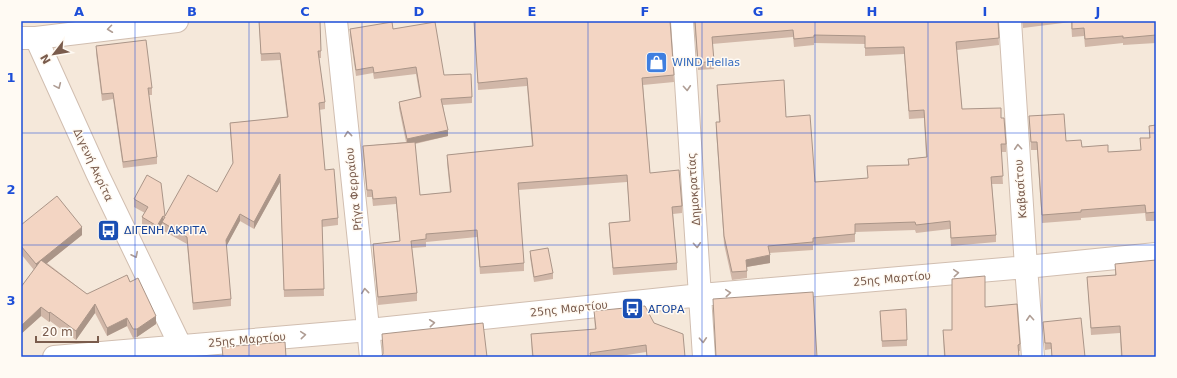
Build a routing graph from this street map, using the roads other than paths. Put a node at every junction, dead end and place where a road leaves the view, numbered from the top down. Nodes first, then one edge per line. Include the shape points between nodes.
1 (177, 21) edge
2 (336, 21) edge
3 (682, 21) edge
4 (1010, 21) edge
5 (28, 38) edge
6 (1156, 260) edge
7 (1026, 267) junction
8 (701, 295) junction
9 (369, 330) junction
10 (182, 351) edge
11 (59, 357) edge
12 (371, 357) edge
13 (704, 357) edge
14 (1033, 357) edge

1 -> 5 street
9 -> 2 street, Ρήγα Φερραίου
3 -> 8 street, Δημοκρατίας
7 -> 4 street, Καβασίτου
5 -> 10 street, Διγενή Ακρίτα via 97,173
6 - 7 street, 25ης Μαρτίου
8 -> 7 street, 25ης Μαρτίου
14 -> 7 street, Καβασίτου
9 -> 8 street, 25ης Μαρτίου
8 -> 13 street, Δημοκρατίας
10 -> 9 street, 25ης Μαρτίου
9 - 12 street, Ρήγα Φερραίου
10 - 11 street, 25ης Μαρτίου

